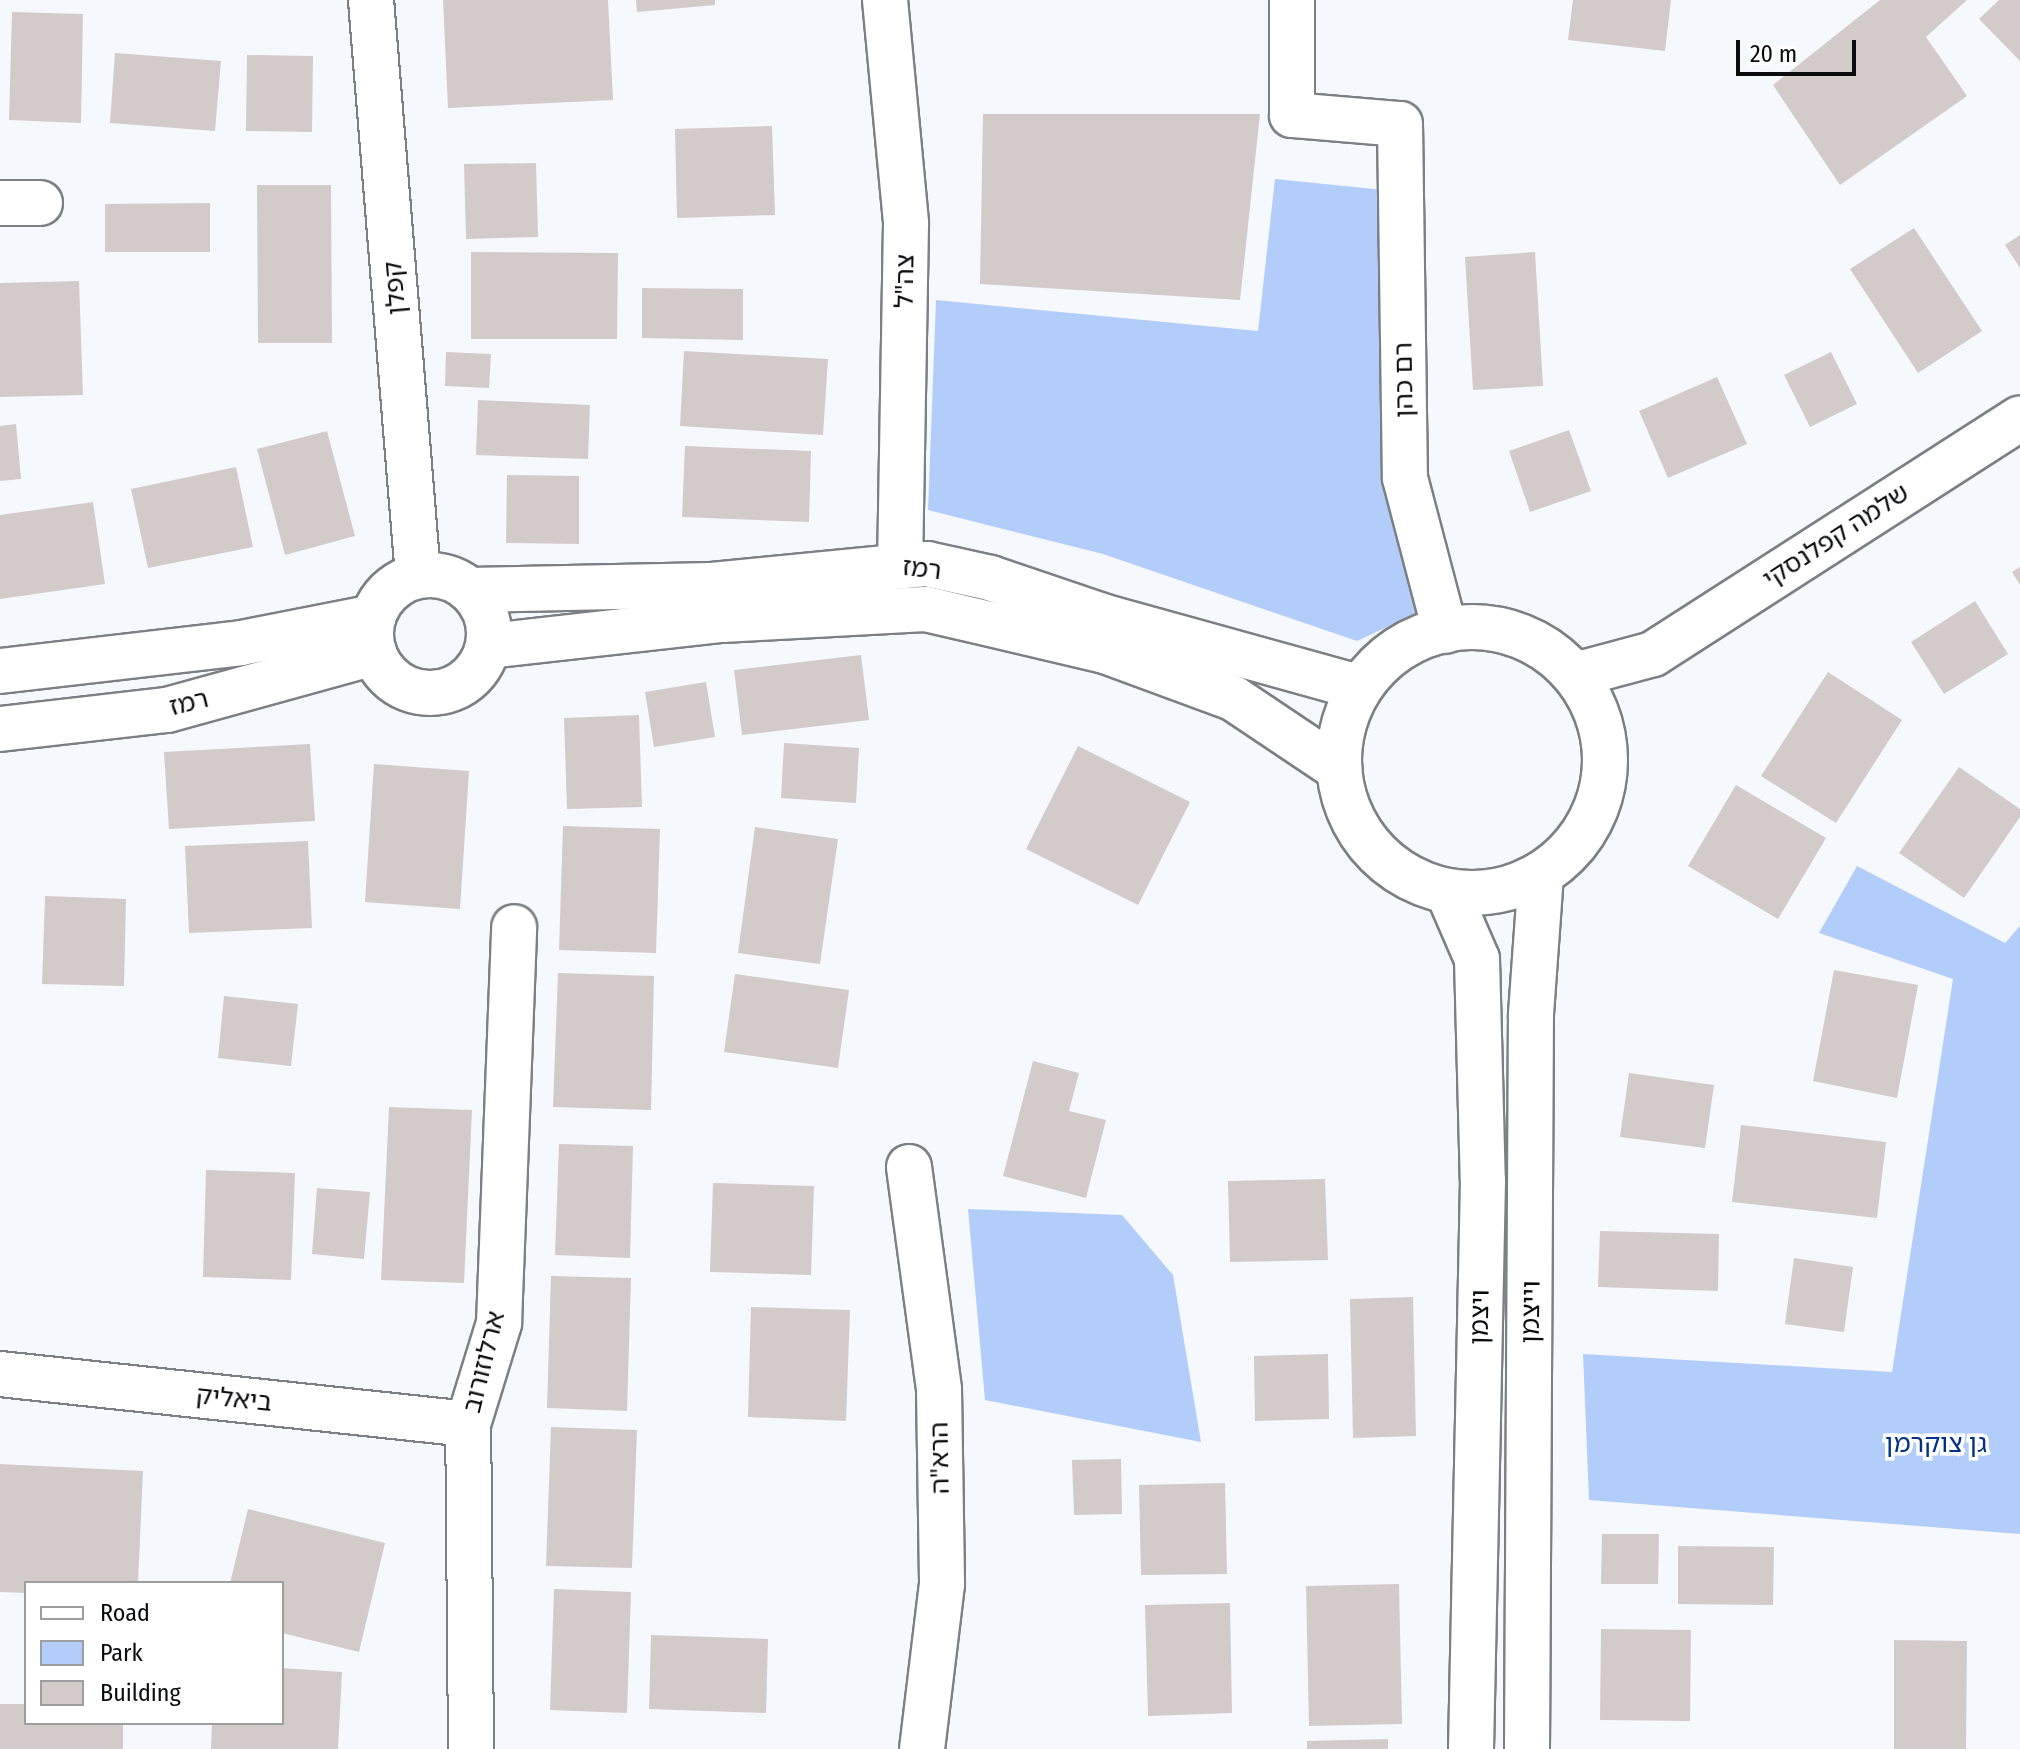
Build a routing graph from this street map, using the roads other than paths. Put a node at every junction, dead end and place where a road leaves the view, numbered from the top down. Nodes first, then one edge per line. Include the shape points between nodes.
1 (371, 0) edge
2 (885, 0) edge
3 (1292, 0) edge
4 (2020, 418) edge
5 (900, 564) junction
6 (418, 575) junction
7 (470, 590) junction
8 (1445, 631) junction
9 (373, 635) junction
10 (489, 646) junction
11 (1653, 654) junction
12 (0, 671) edge
13 (1575, 675) junction
14 (1358, 687) junction
15 (1601, 725) junction
16 (0, 729) edge
17 (1339, 769) junction
18 (1541, 875) junction
19 (1448, 892) junction
20 (514, 927) dead end
21 (909, 1167) dead end
22 (0, 1374) edge
23 (468, 1424) junction
24 (471, 1749) edge
25 (922, 1749) edge
26 (1471, 1749) edge
27 (1527, 1749) edge

1 - 6 street, קפלן
2 - 5 street, צה"ל via 906,224
3 - 8 street, רם כהן via 1292,115 1400,124 1405,478
4 - 11 street, שלמה קפלנסקי
5 - 7 street, רמז via 712,585
5 - 14 street, רמז via 990,578 1102,616
6 - 7 street via 437,574
6 - 9 street via 390,590
7 - 10 street via 486,615
8 - 13 street via 1497,629 1528,639
8 - 14 street via 1393,652
9 - 10 street via 397,684 434,693 470,679
9 - 12 street, רמז via 241,643
9 - 16 street, רמז via 167,710
10 - 17 street, רמז via 722,620 926,609 1105,651 1233,698
11 - 13 street
11 - 15 street
13 - 15 street
14 - 17 street via 1344,719
15 - 18 street via 1606,763 1600,800 1585,832
17 - 19 street via 1355,825 1380,858 1411,879
18 - 19 street via 1488,892
18 - 27 street, וייצמן via 1531,1014
19 - 26 street, ויצמן via 1477,959 1483,1181
20 - 23 street, ארלוזורוב via 499,1323
21 - 25 street, הרא"ה via 939,1390 942,1584
22 - 23 street, ביאליק
23 - 24 street, ארלוזורוב

